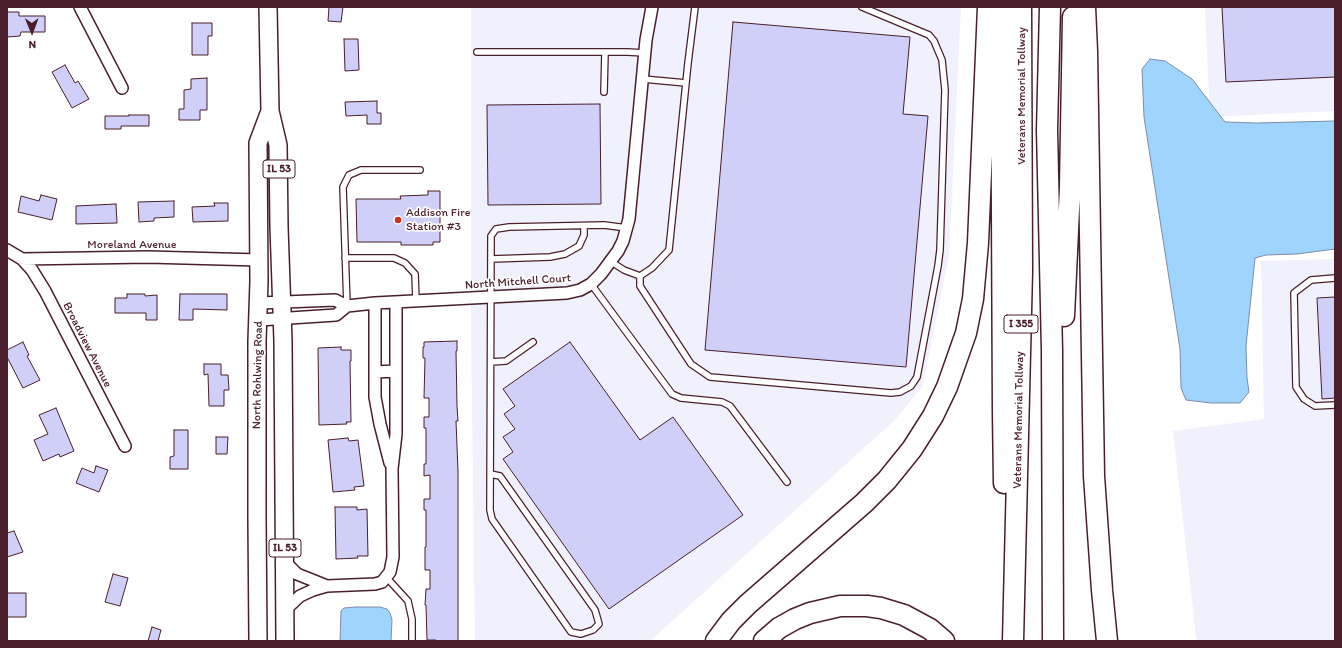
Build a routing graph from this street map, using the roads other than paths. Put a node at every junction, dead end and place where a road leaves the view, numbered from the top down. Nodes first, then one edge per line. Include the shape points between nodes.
1 (80, 7) edge
2 (268, 7) edge
3 (652, 7) edge
4 (695, 7) edge
5 (862, 7) edge
6 (988, 7) edge
7 (1000, 7) edge
8 (1021, 7) edge
9 (1050, 7) edge
10 (1074, 7) edge
11 (1085, 7) edge
12 (477, 52) dead end
13 (605, 52) junction
14 (645, 53) junction
15 (643, 79) junction
16 (686, 83) junction
17 (122, 88) dead end
18 (604, 92) dead end
19 (270, 111) junction
20 (420, 170) dead end
21 (584, 226) junction
22 (627, 228) junction
23 (7, 250) edge
24 (345, 258) junction
25 (22, 259) junction
26 (491, 259) junction
27 (259, 260) junction
28 (610, 261) junction
29 (640, 276) junction
30 (1335, 278) edge
31 (591, 284) junction
32 (491, 297) junction
33 (416, 301) junction
34 (396, 302) junction
35 (259, 303) junction
36 (375, 303) junction
37 (347, 306) junction
38 (282, 310) junction
39 (259, 320) junction
40 (533, 342) dead end
41 (491, 362) junction
42 (396, 371) junction
43 (374, 372) junction
44 (1335, 405) edge
45 (125, 446) dead end
46 (392, 469) junction
47 (490, 474) junction
48 (787, 482) dead end
49 (1053, 538) junction
50 (285, 562) junction
51 (387, 578) junction
52 (327, 586) junction
53 (285, 610) junction
54 (258, 641) edge
55 (285, 641) edge
56 (412, 641) edge
57 (716, 641) edge
58 (764, 641) edge
59 (944, 641) edge
60 (1008, 641) edge
61 (1014, 641) edge
62 (1053, 641) edge
63 (1107, 641) edge

1 - 17 street
2 - 19 main road, North Rohlwing Road / IL 53
3 - 14 street, North Mitchell Court
4 - 16 lane
5 - 29 lane via 929,35 942,60 945,90 940,250 917,377 911,386 900,392 891,393 710,377 691,364 640,286
6 - 57 highway via 978,243 973,299 966,333 947,386 933,416 912,449 887,480 748,604
7 - 60 highway via 1003,405
8 - 61 highway, Veterans Memorial Tollway / I 355 via 1022,271
9 - 49 highway, I 355 via 1047,130
10 - 49 highway via 1070,187
11 - 63 highway via 1094,476
12 - 13 lane
13 - 14 lane
13 - 18 lane
14 - 15 street, North Mitchell Court
15 - 16 lane
15 - 22 street, North Mitchell Court
16 - 29 lane via 669,250 652,268
19 - 27 main road, North Rohlwing Road / IL 53 via 258,143
19 - 38 main road, North Rohlwing Road / IL 53 via 278,145
20 - 24 lane via 361,170 349,175 343,187
21 - 22 lane
21 - 26 lane via 584,235 579,246 564,254 550,257
21 - 26 lane via 496,229 491,236
22 - 28 street, North Mitchell Court via 623,241
23 - 25 street
24 - 33 lane via 394,258 405,263 415,274
24 - 37 lane
25 - 27 street, Moreland Avenue via 148,257
25 - 45 street, Broadview Avenue via 45,291
26 - 32 lane
27 - 35 main road, North Rohlwing Road / IL 53
28 - 29 lane
28 - 31 street, North Mitchell Court
30 - 44 lane via 1311,280 1294,292 1296,387 1304,399 1315,406
31 - 32 street, North Mitchell Court via 567,294
31 - 48 lane via 672,394 681,398 722,402 730,406
32 - 33 street, North Mitchell Court
32 - 41 lane
33 - 34 street, North Mitchell Court
34 - 36 street, North Mitchell Court
34 - 42 street
35 - 38 street, North Mitchell Court
35 - 39 main road, North Rohlwing Road / IL 53
36 - 37 street, North Mitchell Court
36 - 43 street
37 - 38 street, North Mitchell Court via 335,300
37 - 38 street, North Mitchell Court via 336,316
38 - 39 street, North Mitchell Court
38 - 50 main road, North Rohlwing Road / IL 53
39 - 54 main road, North Rohlwing Road / IL 53
40 - 41 lane via 506,361
41 - 47 lane
42 - 43 street
42 - 46 street via 396,434
43 - 46 street via 380,424
46 - 51 street via 393,557
47 - 47 lane via 500,476 595,610 599,624 593,630 581,634 570,632 492,519
49 - 62 highway, I 355
50 - 52 street via 297,574
50 - 53 main road, North Rohlwing Road / IL 53
51 - 52 street via 375,584
51 - 56 lane via 408,601 412,619
52 - 53 street via 300,596
53 - 55 main road, North Rohlwing Road / IL 53
58 - 59 highway via 795,619 840,606 867,606 904,615 930,629

